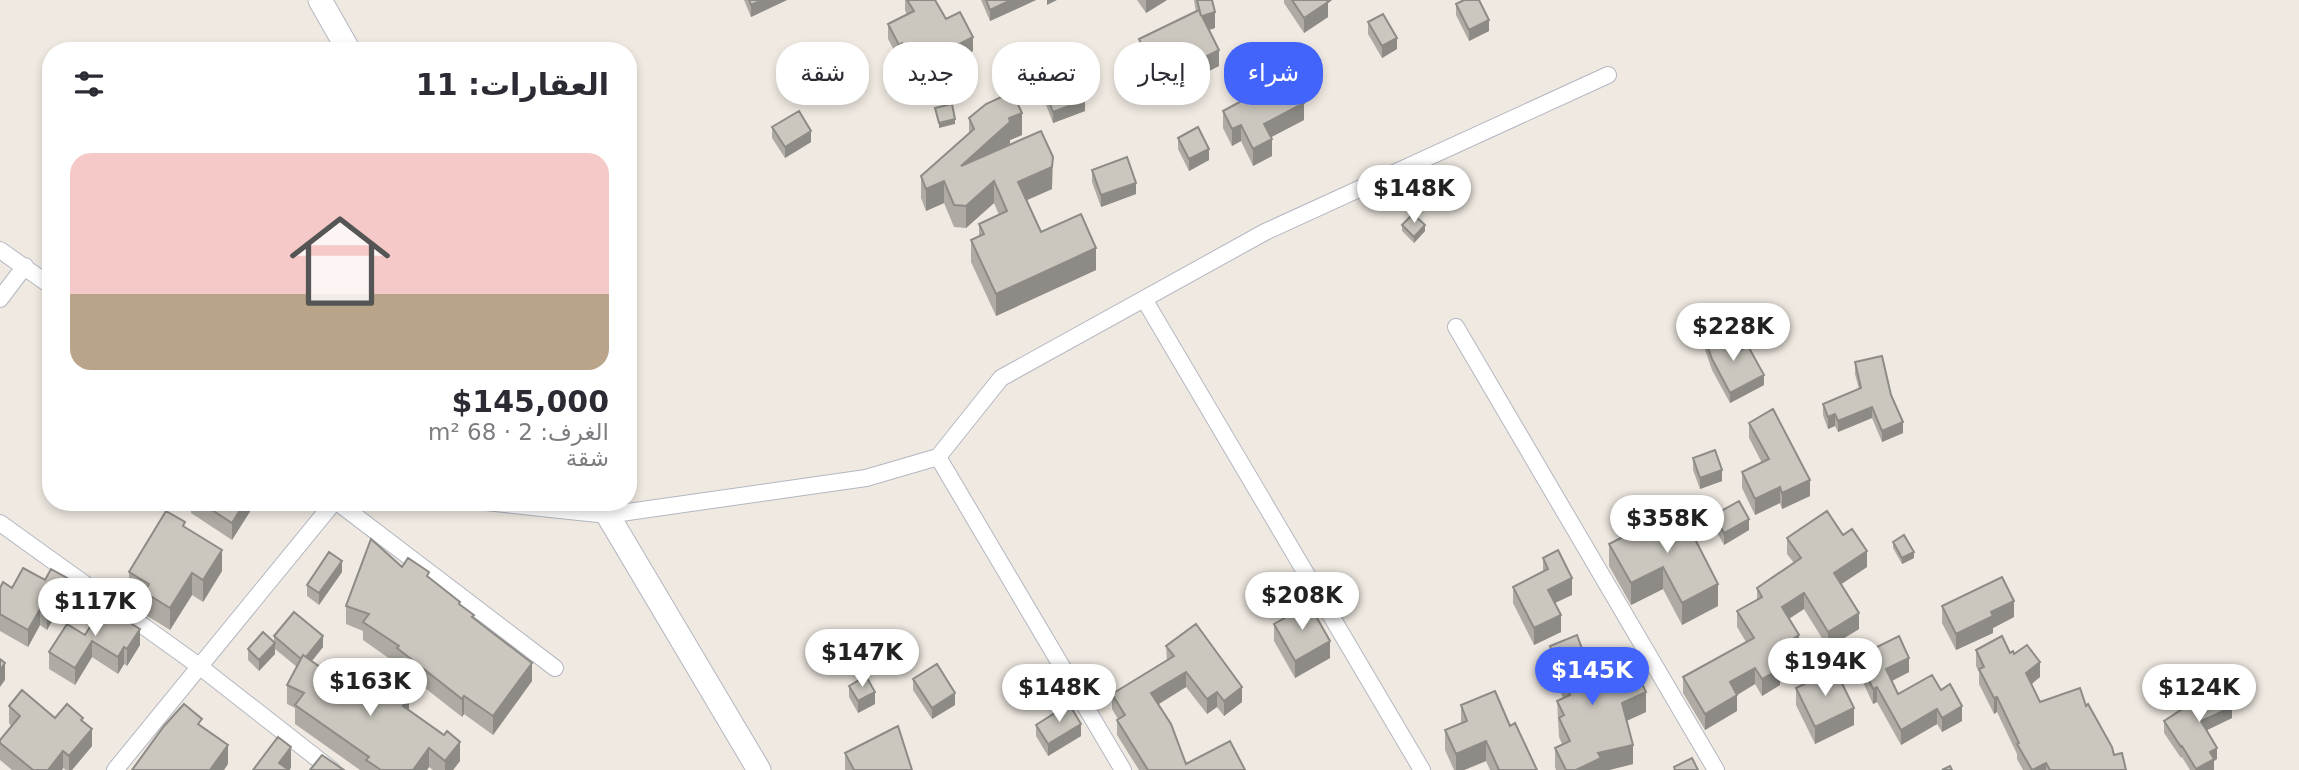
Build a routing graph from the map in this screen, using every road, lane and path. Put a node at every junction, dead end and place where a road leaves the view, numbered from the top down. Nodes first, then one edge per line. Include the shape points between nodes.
1 (320, 0) edge
2 (344, 42) edge
3 (1608, 75) dead end
4 (0, 250) edge
5 (25, 266) junction
6 (42, 279) edge
7 (0, 299) edge
8 (1144, 299) junction
9 (1456, 327) dead end
10 (937, 457) junction
11 (637, 504) edge
12 (328, 511) edge
13 (348, 511) edge
14 (606, 511) edge
15 (0, 523) edge
16 (199, 666) junction
17 (555, 668) dead end
18 (115, 770) edge
19 (332, 770) edge
20 (759, 770) edge
21 (1123, 770) edge
22 (1422, 770) edge
23 (1716, 770) edge

1 - 2 street
3 - 8 street via 1265,232
4 - 5 street
5 - 6 street
5 - 7 street
8 - 10 street via 1001,378
8 - 22 street
9 - 23 street
10 - 11 street via 866,478
10 - 21 street
12 - 16 street
13 - 17 street
14 - 20 street
15 - 16 street
16 - 18 street
16 - 19 street

